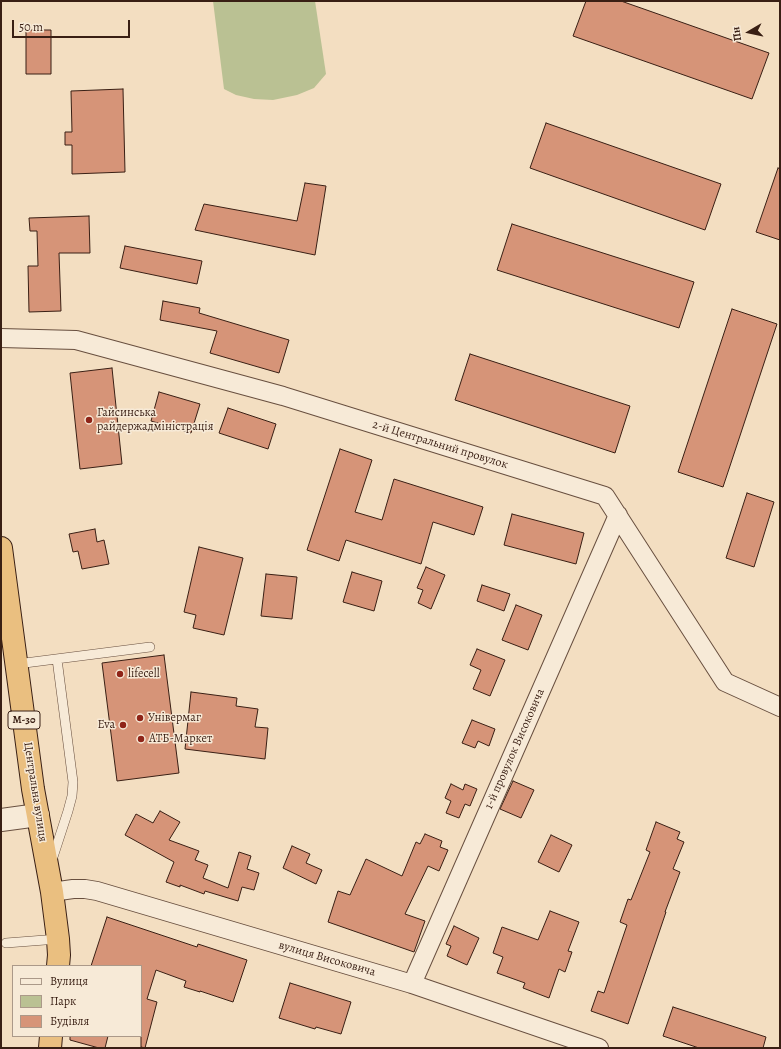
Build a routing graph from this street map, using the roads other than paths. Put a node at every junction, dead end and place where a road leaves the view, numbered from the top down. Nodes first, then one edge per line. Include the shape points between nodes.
1 (1, 338) edge
2 (618, 515) junction
3 (1, 548) edge
4 (150, 647) dead end
5 (57, 659) junction
6 (17, 664) junction
7 (780, 707) edge
8 (38, 815) junction
9 (1, 820) edge
10 (49, 869) junction
11 (52, 892) junction
12 (58, 939) junction
13 (6, 943) dead end
14 (58, 965) edge
15 (412, 984) junction
16 (51, 1037) edge
17 (50, 1048) edge
18 (599, 1048) edge

1 - 2 street, 2-й Центральний провулок via 76,340 283,396 605,496
2 - 7 street, 2-й Центральний провулок via 726,682
2 - 15 street, 1-й провулок Високовича
3 - 6 highway, Центральна вулиця / М-30
4 - 5 lane
5 - 6 lane
5 - 10 lane via 73,782 68,812
6 - 8 highway, Центральна вулиця / М-30
8 - 9 street
8 - 10 highway, Центральна вулиця / М-30
10 - 11 highway, Центральна вулиця / М-30
11 - 12 highway, Центральна вулиця / М-30
11 - 15 street, вулиця Високовича via 73,889 97,891
12 - 13 lane
12 - 14 highway, Центральна вулиця / М-30
15 - 18 street, вулиця Високовича
16 - 17 highway

